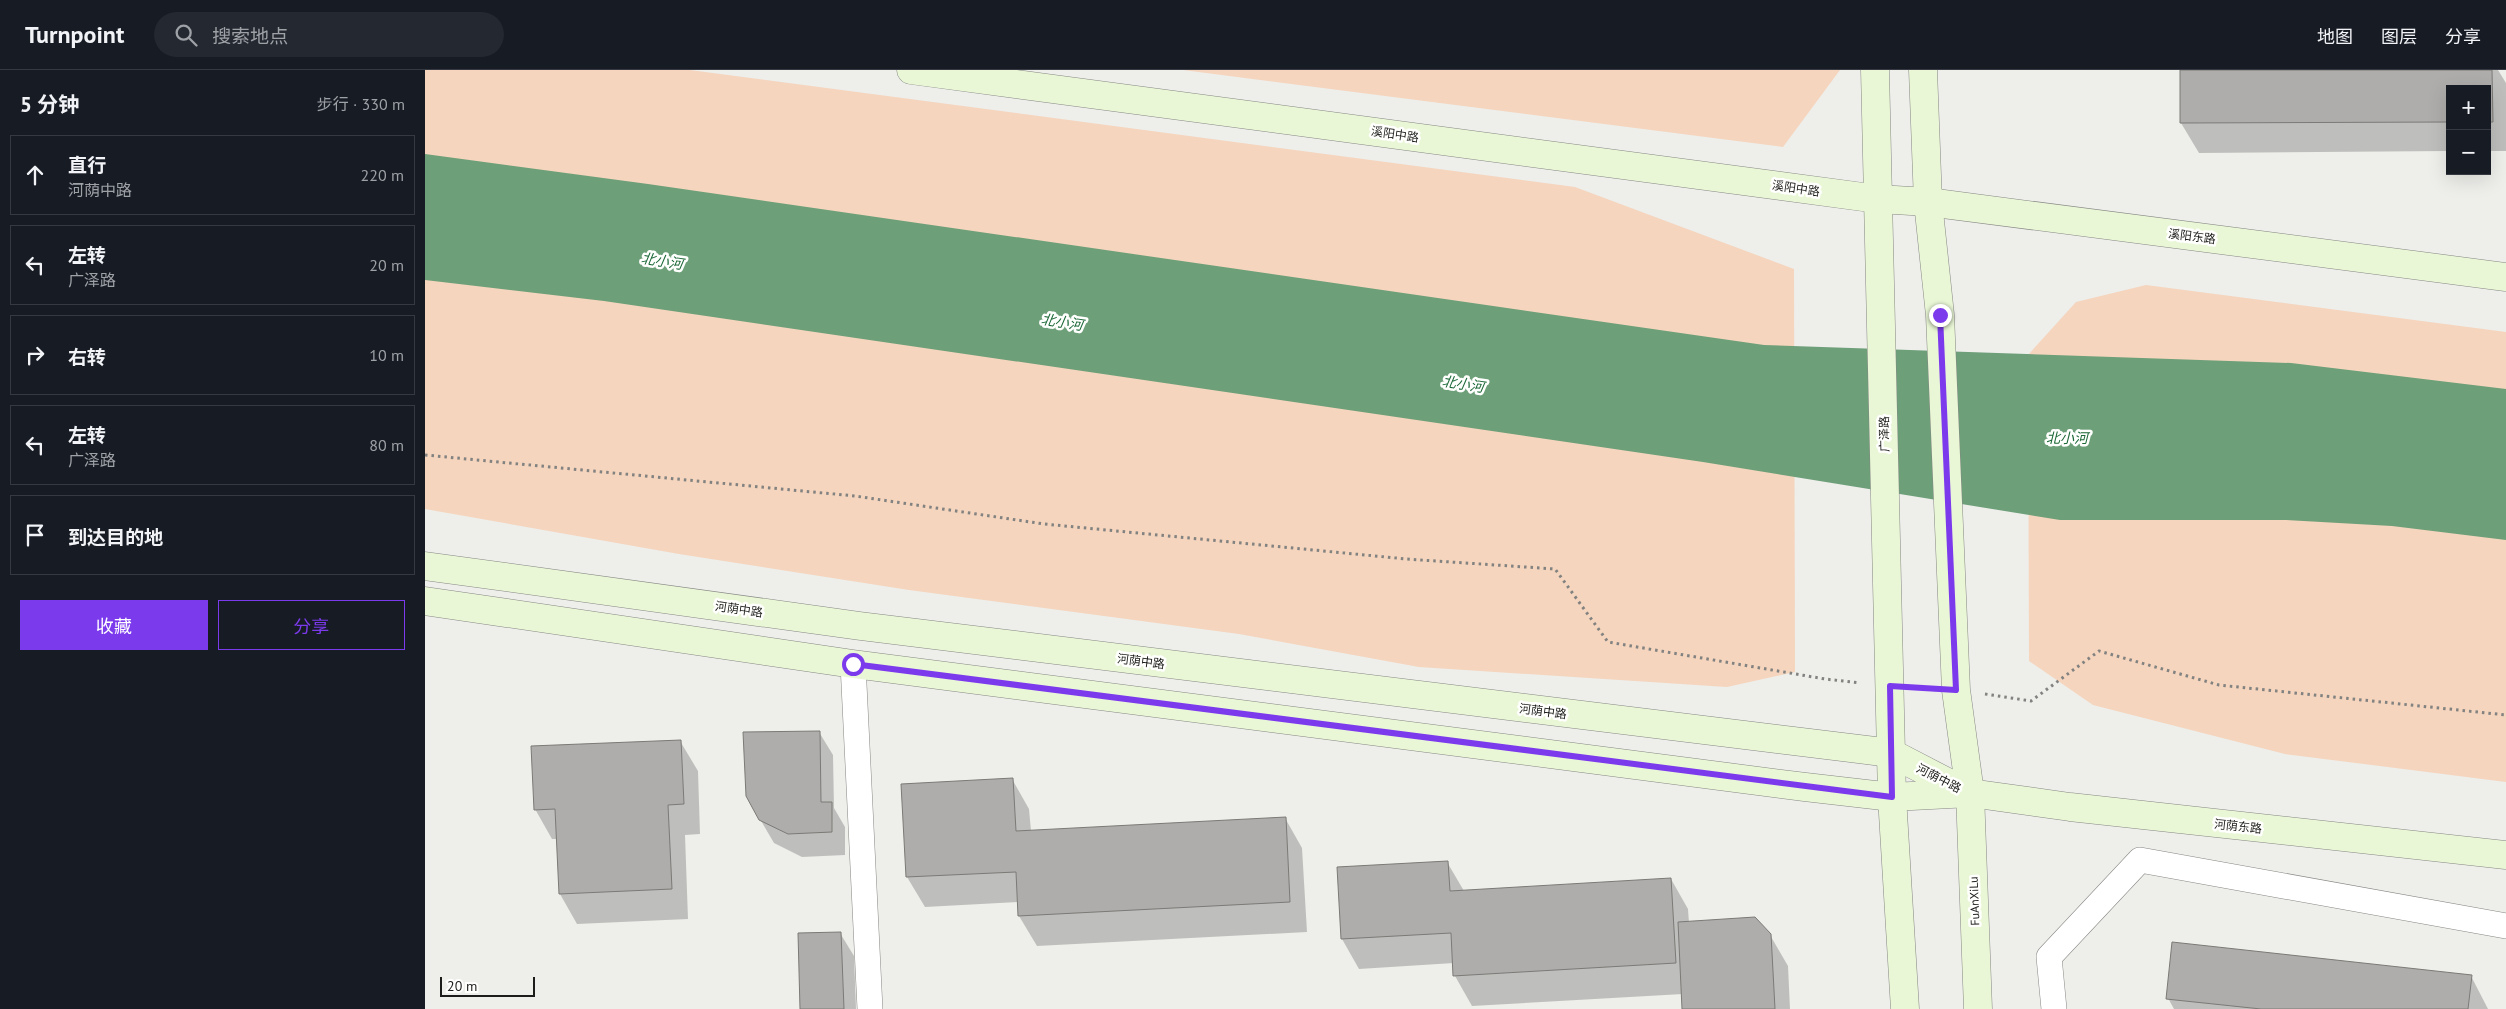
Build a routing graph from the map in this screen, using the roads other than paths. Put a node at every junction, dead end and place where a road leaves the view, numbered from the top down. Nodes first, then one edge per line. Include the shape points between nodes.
1 (911, 70) edge
2 (1875, 70) edge
3 (1923, 70) edge
4 (1878, 198) junction
5 (1928, 202) junction
6 (2506, 277) edge
7 (425, 566) edge
8 (425, 601) edge
9 (853, 664) junction
10 (1891, 753) junction
11 (1970, 794) junction
12 (1892, 797) junction
13 (2506, 855) edge
14 (2506, 926) edge
15 (2059, 1008) edge
16 (870, 1009) edge
17 (1905, 1009) edge
18 (1978, 1009) edge

1 - 4 street, 溪阳中路
2 - 4 street, 广泽路
3 - 5 street
4 - 5 street, 溪阳东路
4 - 10 street, 广泽路
5 - 6 street, 溪阳东路
5 - 11 street via 1940,315 1956,690
7 - 10 street, 河荫中路 via 860,626
8 - 9 street, 河荫中路
9 - 12 street, 河荫中路
9 - 16 street
10 - 11 street, 河荫中路
10 - 12 street, 广泽路
11 - 12 street, 河荫中路
11 - 13 street, 河荫东路
11 - 18 street, FuAnXiLu
12 - 17 street
14 - 15 street via 2140,860 2049,957

